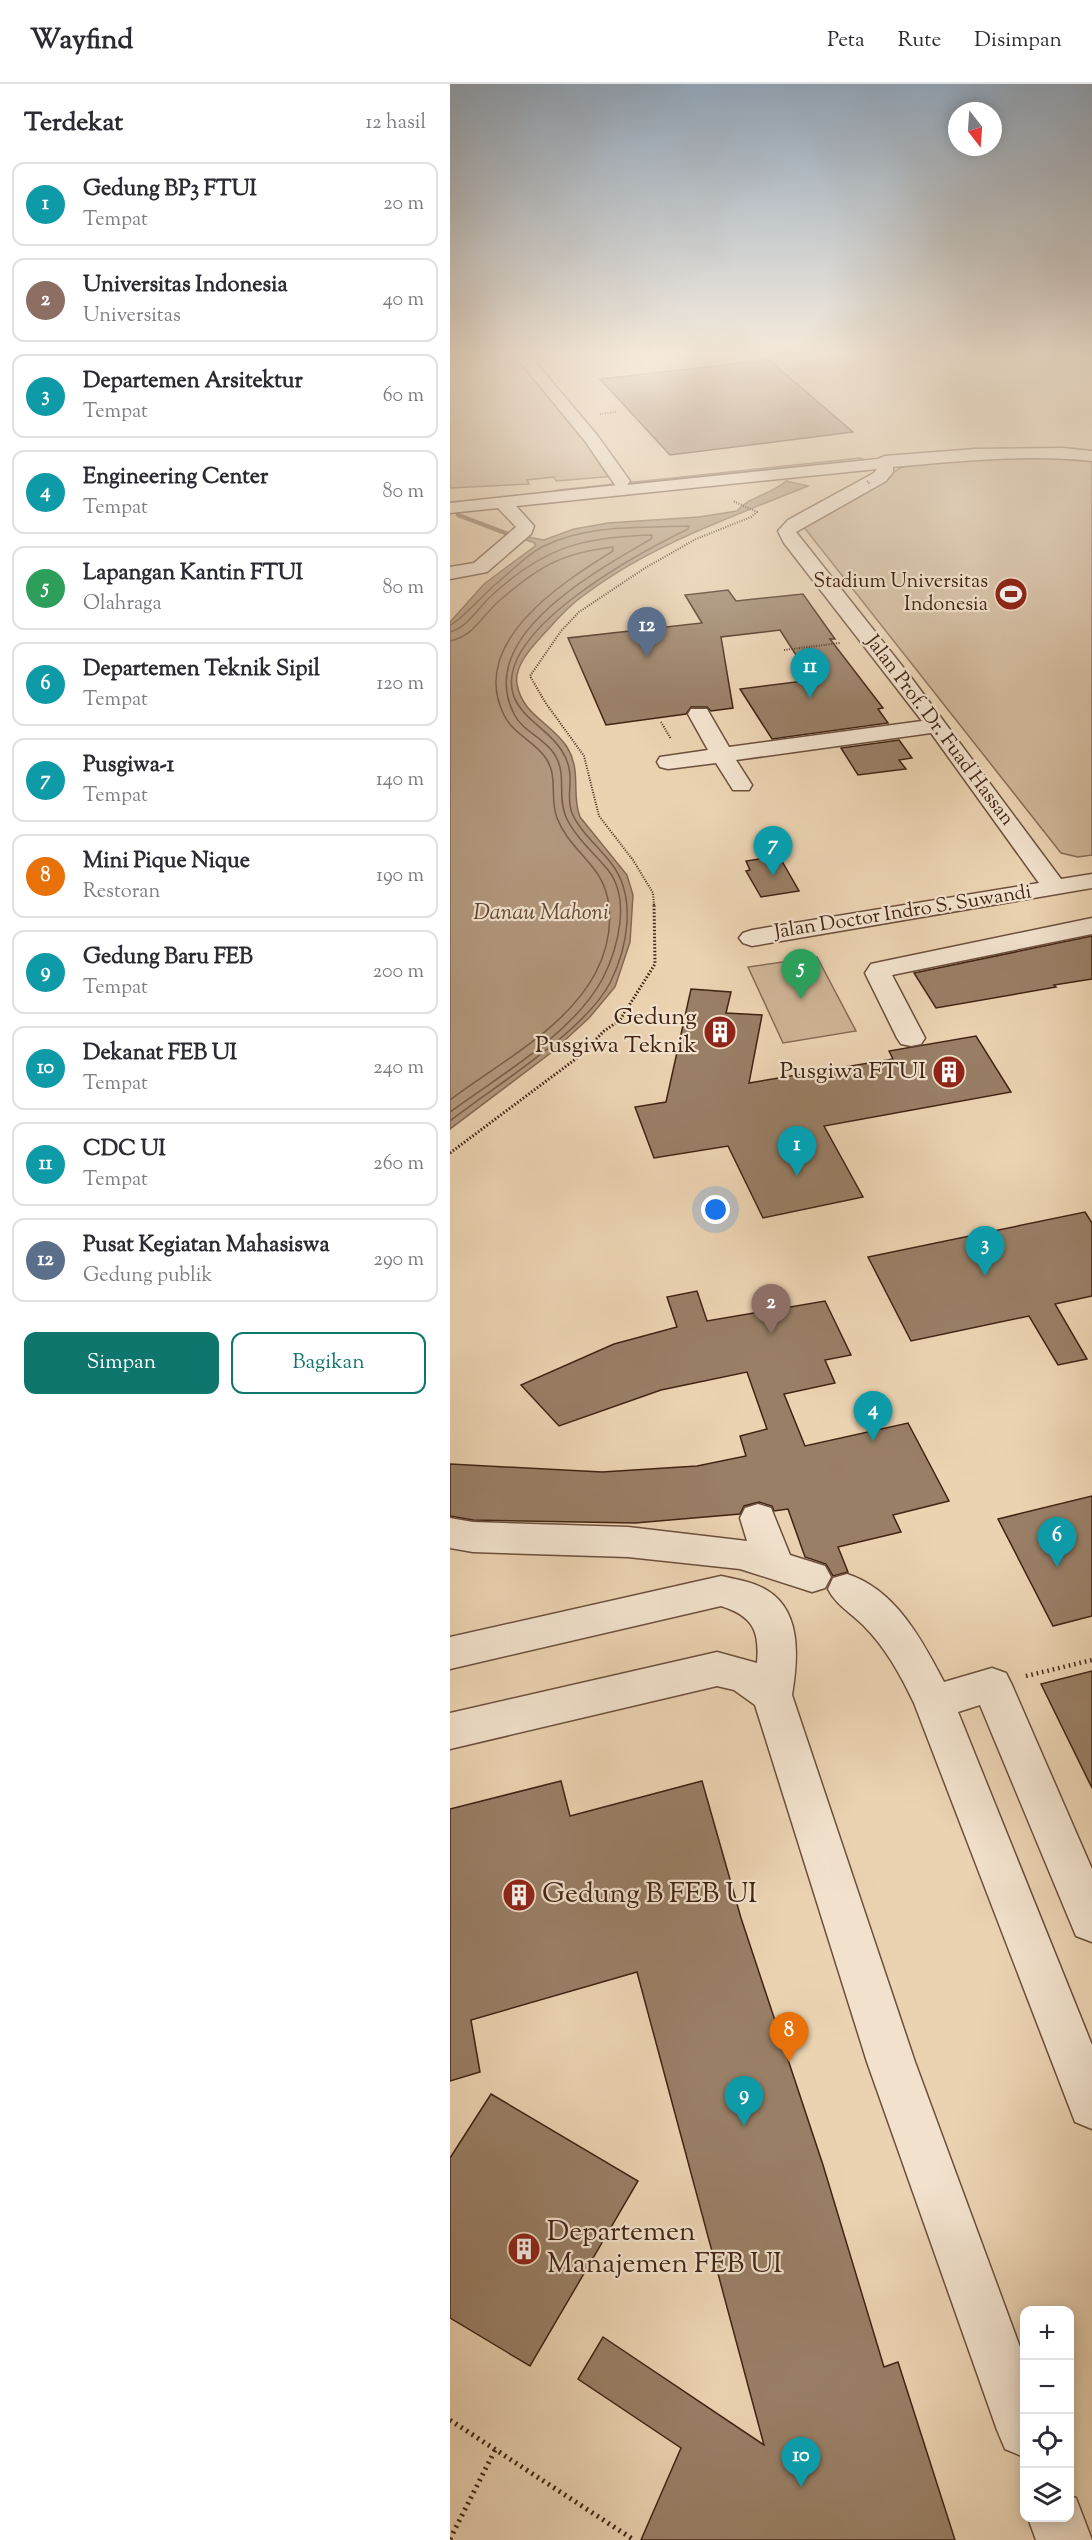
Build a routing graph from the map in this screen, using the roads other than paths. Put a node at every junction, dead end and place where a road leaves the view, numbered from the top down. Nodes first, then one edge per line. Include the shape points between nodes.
1 (614, 472) edge
2 (712, 472) junction
3 (716, 472) edge
4 (789, 472) edge
5 (885, 472) edge
6 (731, 478) junction
7 (621, 481) junction
8 (450, 493) edge
9 (503, 503) junction
10 (450, 508) edge
11 (450, 573) edge
12 (699, 714) dead end
13 (935, 726) junction
14 (722, 756) junction
15 (668, 762) dead end
16 (741, 785) dead end
17 (1079, 888) edge
18 (1092, 926) edge
19 (752, 938) dead end
20 (911, 1038) dead end
21 (758, 1518) dead end
22 (450, 1533) edge
23 (774, 1564) junction
24 (450, 1653) edge
25 (772, 1695) junction
26 (934, 1702) junction
27 (450, 1731) edge
28 (1092, 1921) edge
29 (1092, 2105) edge
30 (1020, 2419) edge
31 (1058, 2522) edge
32 (1065, 2540) edge

1 - 7 street
2 - 3 street
2 - 6 street via 727,473
2 - 7 street via 644,474
4 - 6 street
5 - 13 street, Jalan Prof. Dr. Fuad Hassan via 787,531
6 - 9 street
7 - 8 street via 508,493
9 - 10 street
9 - 11 street via 525,530 480,568
12 - 14 street
13 - 14 street
13 - 17 street, Jalan Prof. Dr. Fuad Hassan
14 - 15 street
14 - 16 street
17 - 19 street, Jalan Doctor Indro S. Suwandi
18 - 20 street via 880,970 878,974
21 - 23 street
22 - 23 street via 628,1542 740,1554
23 - 26 street via 830,1583 877,1614 906,1647
24 - 25 street via 721,1591 752,1600 773,1622 780,1650
25 - 27 street via 745,1676 717,1669
25 - 30 street via 888,2051
26 - 28 street via 992,1685
26 - 29 street
31 - 32 street

